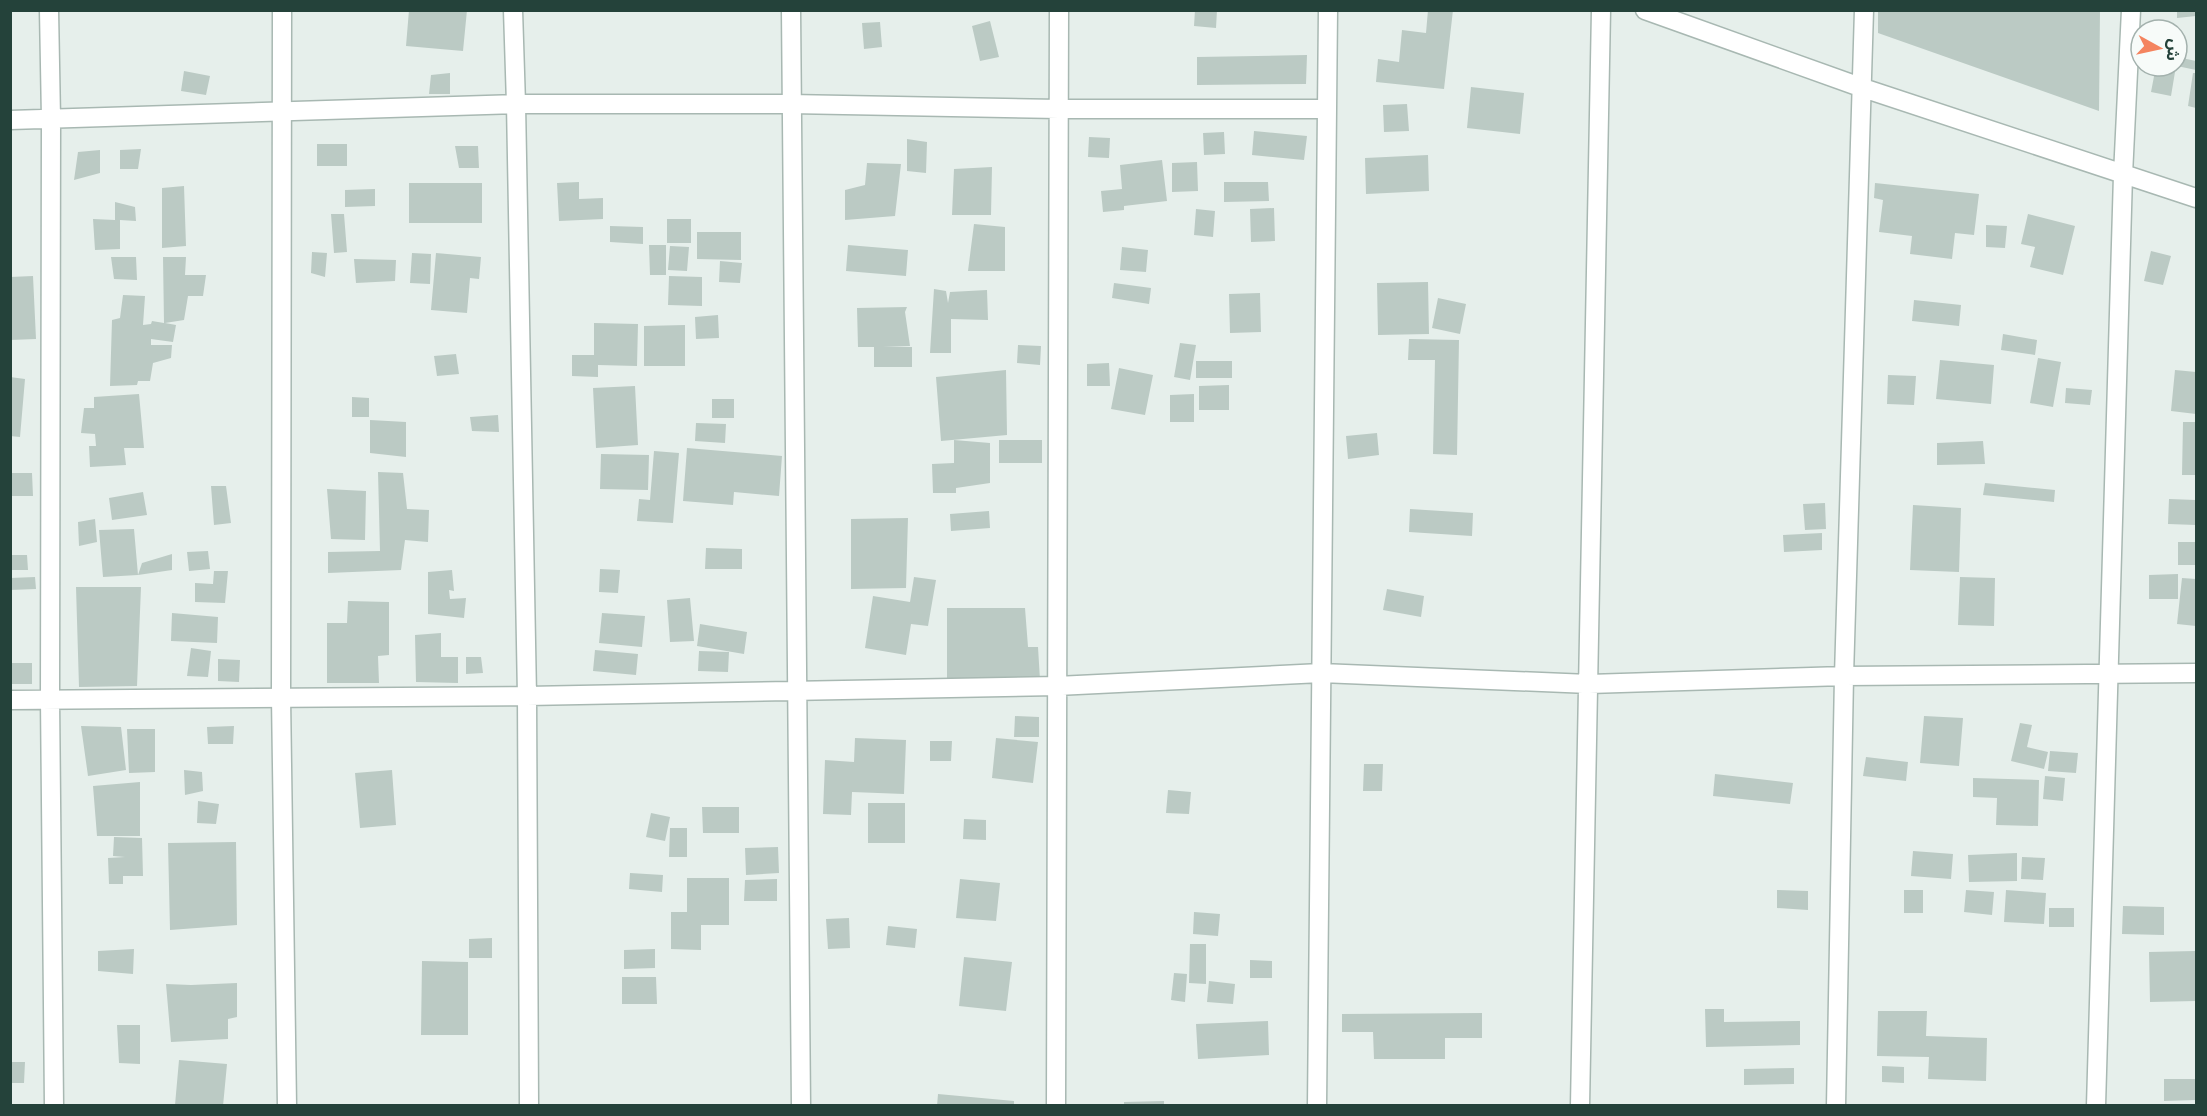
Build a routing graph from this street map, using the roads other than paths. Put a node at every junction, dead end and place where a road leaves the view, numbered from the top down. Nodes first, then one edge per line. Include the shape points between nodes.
1 (49, 10) edge
2 (282, 10) edge
3 (513, 10) edge
4 (791, 10) edge
5 (1059, 10) edge
6 (1328, 10) edge
7 (1601, 10) edge
8 (1645, 10) edge
9 (1864, 10) edge
10 (2132, 10) edge
11 (1863, 88) junction
12 (516, 104) junction
13 (790, 104) junction
14 (1326, 109) junction
15 (1059, 110) junction
16 (283, 112) junction
17 (51, 119) junction
18 (10, 120) edge
19 (2123, 175) junction
20 (2196, 198) edge
21 (1321, 673) junction
22 (2196, 673) edge
23 (2110, 674) junction
24 (1844, 676) junction
25 (1589, 684) junction
26 (1057, 686) junction
27 (796, 690) junction
28 (527, 696) junction
29 (281, 697) junction
30 (50, 699) junction
31 (10, 700) edge
32 (54, 1106) edge
33 (287, 1106) edge
34 (529, 1106) edge
35 (801, 1106) edge
36 (1056, 1106) edge
37 (1317, 1106) edge
38 (1580, 1106) edge
39 (1836, 1106) edge
40 (2097, 1106) edge

1 - 17 street
2 - 16 street
3 - 12 street
4 - 13 street
5 - 15 street
6 - 14 street
7 - 25 street
8 - 11 street
9 - 11 street
10 - 19 street
11 - 19 street
11 - 24 street
12 - 13 street
12 - 16 street
12 - 28 street
13 - 15 street
13 - 27 street
14 - 15 street
14 - 21 street
15 - 26 street
16 - 17 street
16 - 29 street
17 - 18 street
17 - 30 street
19 - 20 street
19 - 23 street
21 - 25 street
21 - 26 street
21 - 37 street
22 - 23 street
23 - 24 street
23 - 40 street
24 - 25 street
24 - 39 street
25 - 38 street
26 - 27 street
26 - 36 street
27 - 28 street
27 - 35 street
28 - 29 street
28 - 34 street
29 - 30 street
29 - 33 street
30 - 31 street
30 - 32 street

